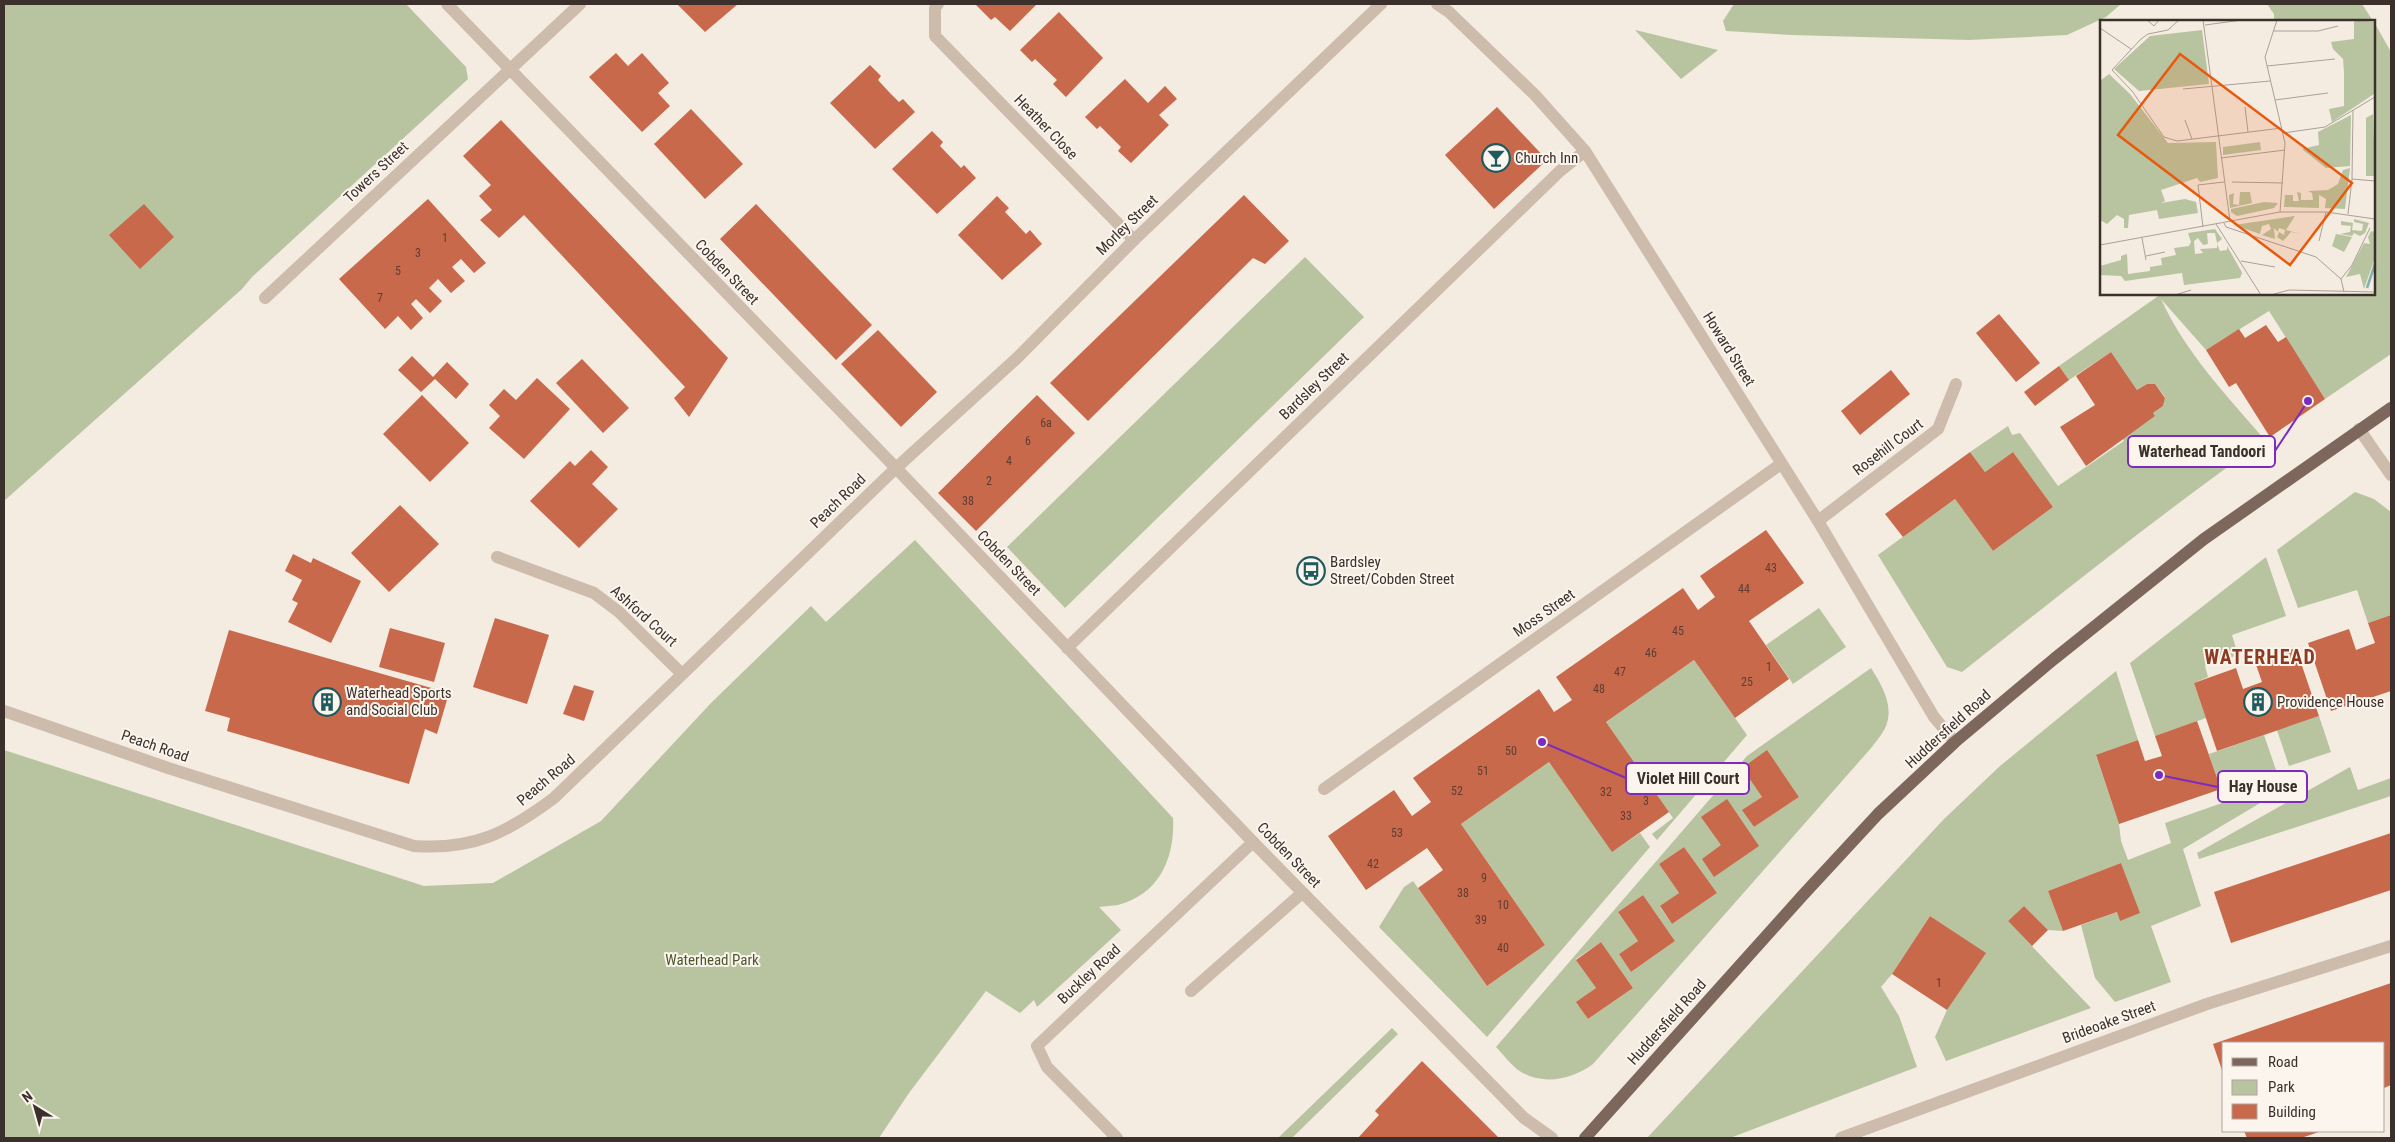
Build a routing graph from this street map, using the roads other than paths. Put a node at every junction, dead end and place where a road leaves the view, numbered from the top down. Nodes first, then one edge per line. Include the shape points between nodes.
1 (447, 4) edge
2 (580, 4) edge
3 (938, 4) edge
4 (1381, 4) edge
5 (1438, 4) edge
6 (1454, 8) edge
7 (509, 68) junction
8 (1585, 151) junction
9 (1134, 240) junction
10 (264, 298) dead end
11 (1956, 384) dead end
12 (2391, 408) edge
13 (2358, 429) junction
14 (1782, 464) junction
15 (896, 468) junction
16 (2391, 475) edge
17 (1818, 521) junction
18 (497, 557) dead end
19 (1067, 648) junction
20 (682, 674) junction
21 (4, 711) edge
22 (1955, 742) junction
23 (1324, 790) dead end
24 (1253, 842) junction
25 (1302, 893) junction
26 (2391, 946) edge
27 (1192, 991) dead end
28 (1117, 1138) edge
29 (1552, 1138) edge
30 (1585, 1138) edge
31 (1841, 1138) edge

1 - 7 street, Cobden Street
2 - 7 street, Towers Street
3 - 9 street, Heather Close via 935,36
4 - 9 street, Morley Street
5 - 6 street, Howard Street
6 - 8 street, Howard Street
7 - 10 street, Towers Street
7 - 15 street, Cobden Street
8 - 14 street, Howard Street
8 - 19 street, Bardsley Street via 1560,171
9 - 15 street, Morley Street via 1016,358
11 - 17 street, Rosehill Court via 1938,429
12 - 13 main road, Huddersfield Road
13 - 16 street
13 - 22 main road, Huddersfield Road via 2204,539
14 - 17 street, Howard Street
14 - 23 street, Moss Street
15 - 19 street, Cobden Street
15 - 20 street, Peach Road
17 - 22 street, Howard Street via 1934,717
18 - 20 street, Ashford Court via 594,593 619,612
19 - 24 street, Cobden Street
20 - 21 street, Peach Road via 535,813 498,834 456,846 414,846 168,768
22 - 30 main road, Huddersfield Road via 1878,814
24 - 25 street, Cobden Street
24 - 28 street, Buckley Road via 1038,1046 1047,1066
25 - 27 street
25 - 29 street, Cobden Street via 1524,1118
26 - 31 street, Brideoake Street via 2207,1004

